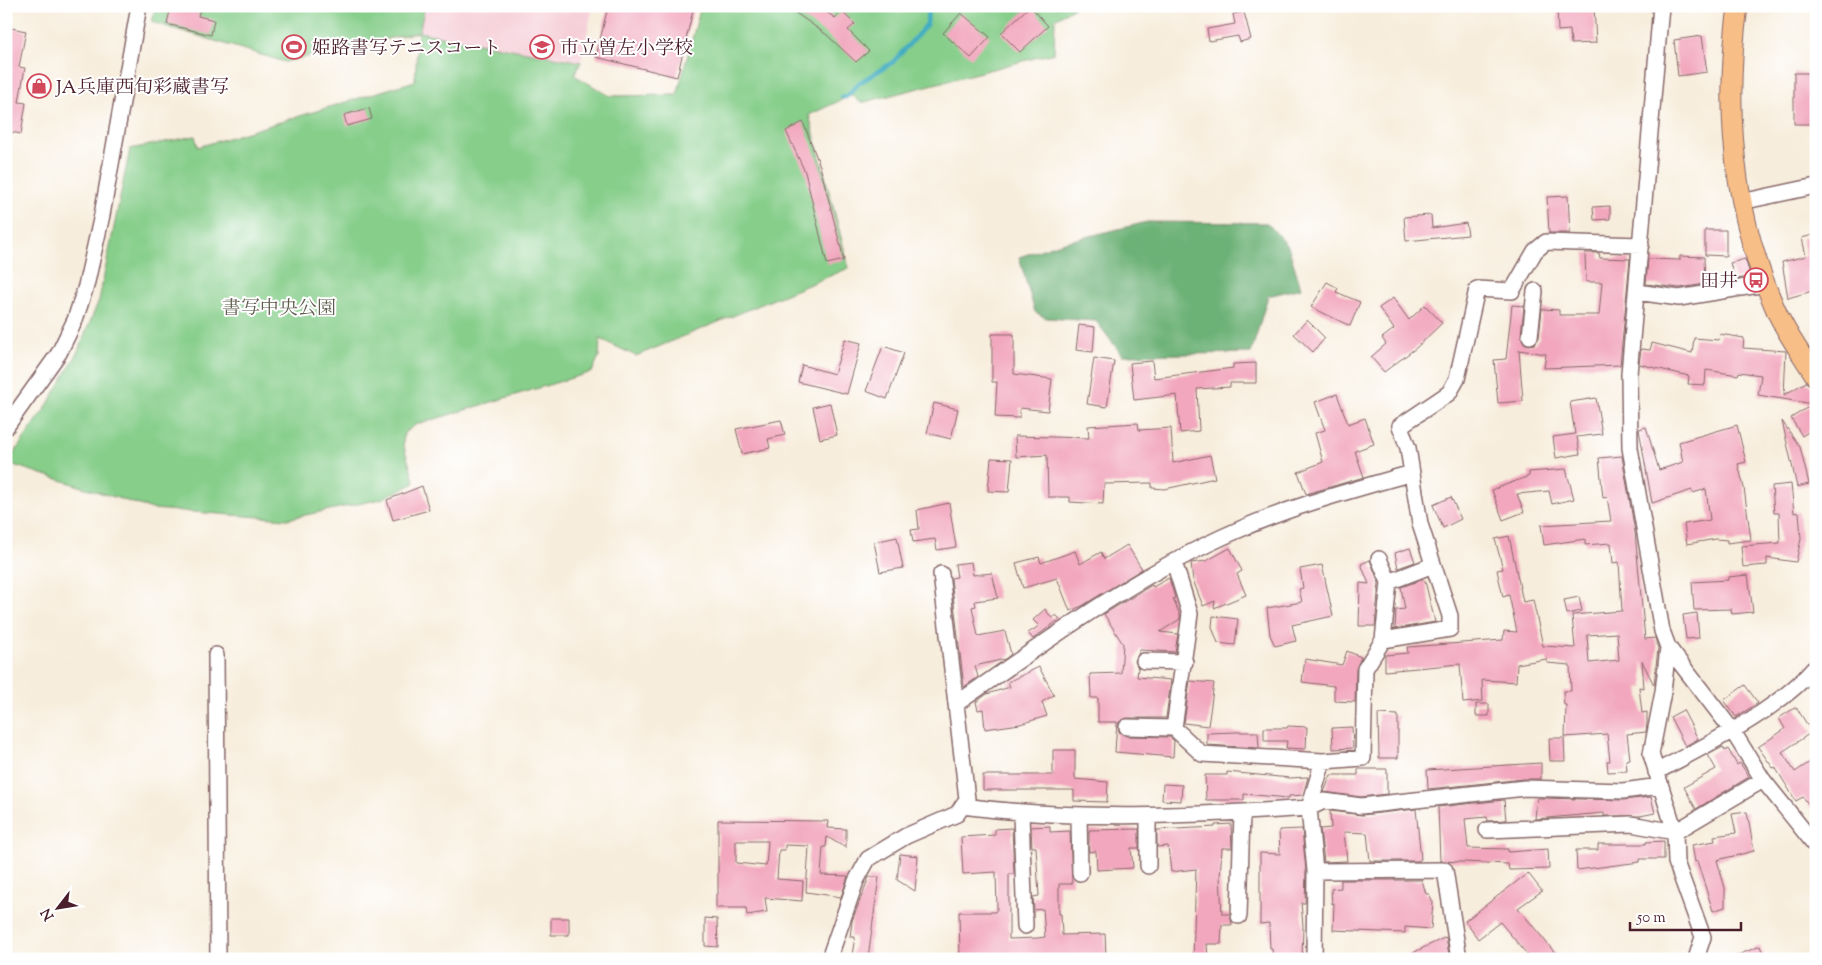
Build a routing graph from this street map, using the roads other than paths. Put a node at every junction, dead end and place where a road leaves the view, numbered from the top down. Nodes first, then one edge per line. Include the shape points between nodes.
1 (139, 6) edge
2 (1661, 6) edge
3 (1738, 6) edge
4 (1816, 186) edge
5 (1741, 202) junction
6 (1641, 245) junction
7 (1765, 284) junction
8 (1535, 291) dead end
9 (1637, 292) junction
10 (1530, 336) dead end
11 (1816, 377) edge
12 (6, 427) edge
13 (1412, 472) junction
14 (1379, 559) dead end
15 (1174, 562) junction
16 (1433, 565) junction
17 (941, 574) dead end
18 (1389, 582) junction
19 (1384, 640) junction
20 (1668, 647) junction
21 (216, 655) dead end
22 (1144, 661) dead end
23 (1185, 662) junction
24 (1816, 666) edge
25 (956, 704) junction
26 (1127, 727) dead end
27 (1174, 728) junction
28 (1732, 730) junction
29 (1322, 761) junction
30 (1658, 779) junction
31 (1763, 780) junction
32 (962, 806) junction
33 (1309, 808) junction
34 (1242, 813) junction
35 (1020, 814) junction
36 (1079, 815) junction
37 (1148, 816) junction
38 (1487, 830) dead end
39 (1675, 832) junction
40 (1816, 846) edge
41 (1148, 866) dead end
42 (1315, 871) junction
43 (1080, 873) dead end
44 (1239, 916) dead end
45 (1025, 926) dead end
46 (218, 959) edge
47 (829, 959) edge
48 (1314, 959) edge
49 (1459, 959) edge
50 (1696, 959) edge

1 - 12 street via 102,215 86,286 75,320 59,353
2 - 6 street
3 - 5 main road via 1731,105
4 - 5 street
5 - 7 main road
6 - 9 street
6 - 13 street via 1546,242 1535,251 1512,291 1477,289 1457,379 1449,393 1400,426
7 - 9 street via 1679,298
7 - 11 main road via 1776,310
8 - 10 street
9 - 20 street via 1629,374 1630,448 1662,631
13 - 15 street via 1322,499 1236,530
13 - 16 street via 1420,524
14 - 18 street
15 - 23 street via 1190,614
15 - 25 street via 1080,618
16 - 18 street
16 - 19 street via 1450,616 1450,629
17 - 25 street
18 - 19 street
19 - 29 street via 1365,669 1363,758
20 - 28 street
20 - 30 street via 1651,754
21 - 46 street
22 - 23 street
23 - 27 street
24 - 28 street via 1800,684
25 - 32 street via 967,800
26 - 27 street
27 - 29 street via 1202,754
28 - 30 street
28 - 31 street
29 - 33 street
30 - 33 street via 1623,790 1525,788 1361,806 1324,801
30 - 39 street
31 - 39 street
31 - 40 street
32 - 35 street
32 - 47 street via 957,814 906,836 868,859 856,881
33 - 34 street
33 - 42 street
34 - 37 street
34 - 44 street
35 - 36 street
35 - 45 street
36 - 37 street
36 - 43 street
37 - 41 street
38 - 39 street via 1631,824
39 - 50 street via 1676,862 1703,937
42 - 48 street
42 - 49 street via 1445,870

